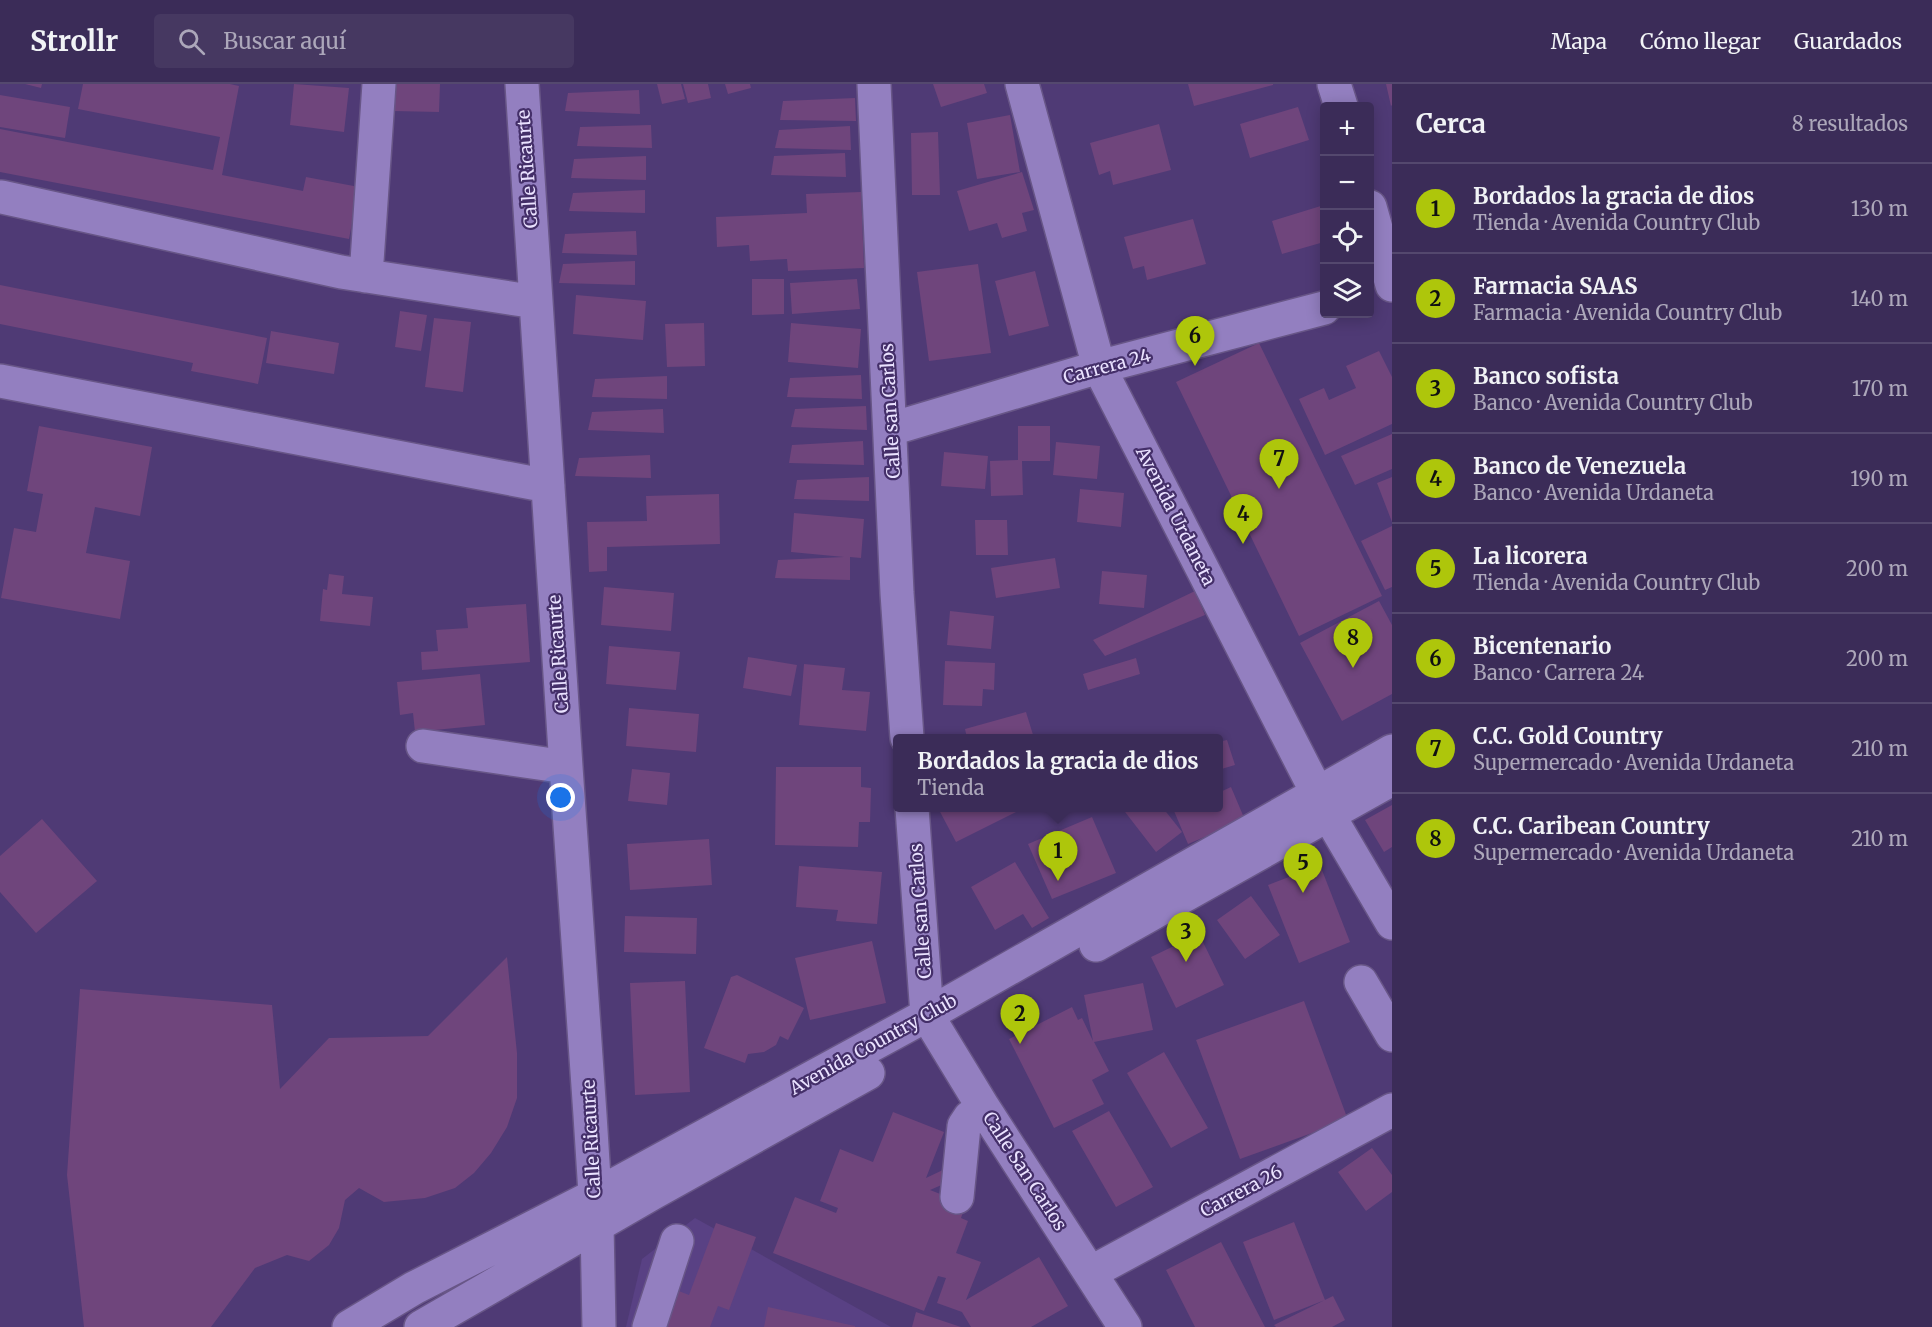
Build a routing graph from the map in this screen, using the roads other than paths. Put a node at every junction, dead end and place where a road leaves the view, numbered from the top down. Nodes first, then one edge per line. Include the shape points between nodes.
1 (379, 84) edge
2 (522, 84) edge
3 (874, 84) edge
4 (1022, 84) edge
5 (1334, 84) edge
6 (1340, 102) edge
7 (2, 197) dead end
8 (1371, 210) edge
9 (366, 276) junction
10 (1392, 285) edge
11 (1392, 291) edge
12 (1374, 296) edge
13 (536, 302) junction
14 (1320, 309) edge
15 (1099, 367) junction
16 (0, 381) edge
17 (891, 429) junction
18 (548, 486) junction
19 (907, 734) edge
20 (423, 746) dead end
21 (1392, 751) edge
22 (566, 767) junction
23 (1392, 779) edge
24 (1322, 803) junction
25 (912, 812) edge
26 (1392, 923) edge
27 (1375, 991) edge
28 (933, 1024) junction
29 (1392, 1035) edge
30 (984, 1107) junction
31 (1392, 1110) edge
32 (957, 1197) dead end
33 (596, 1210) junction
34 (677, 1240) dead end
35 (1090, 1273) junction
36 (349, 1327) edge
37 (420, 1327) edge
38 (599, 1327) edge
39 (649, 1327) edge
40 (1125, 1327) edge

1 - 9 street
2 - 13 street, Calle Ricaurte
3 - 17 street, Calle san Carlos
4 - 15 street, Avenida Urdaneta
5 - 6 street
7 - 9 street
8 - 10 street
9 - 13 street
11 - 12 street
13 - 18 street, Calle Ricaurte
14 - 15 street, Carrera 24
15 - 17 street, Carrera 24
15 - 24 street, Avenida Urdaneta
16 - 18 street
17 - 19 street, Calle san Carlos
18 - 22 street, Calle Ricaurte
20 - 22 street
21 - 24 street, Avenida Country Club
22 - 33 street, Calle Ricaurte
23 - 24 street, Avenida Country Club
24 - 26 street, Avenida Urdaneta
24 - 28 street, Avenida Country Club
25 - 28 street, Calle san Carlos
27 - 29 street
28 - 30 street, Calle San Carlos
28 - 33 street, Avenida Country Club
30 - 32 street via 964,1126
30 - 35 street, Calle San Carlos
31 - 35 street, Carrera 26
33 - 36 street, Avenida Country Club via 414,1288
33 - 37 street, Avenida Country Club
33 - 38 street, Calle Ricaurte
34 - 39 street
35 - 40 street, Calle San Carlos

